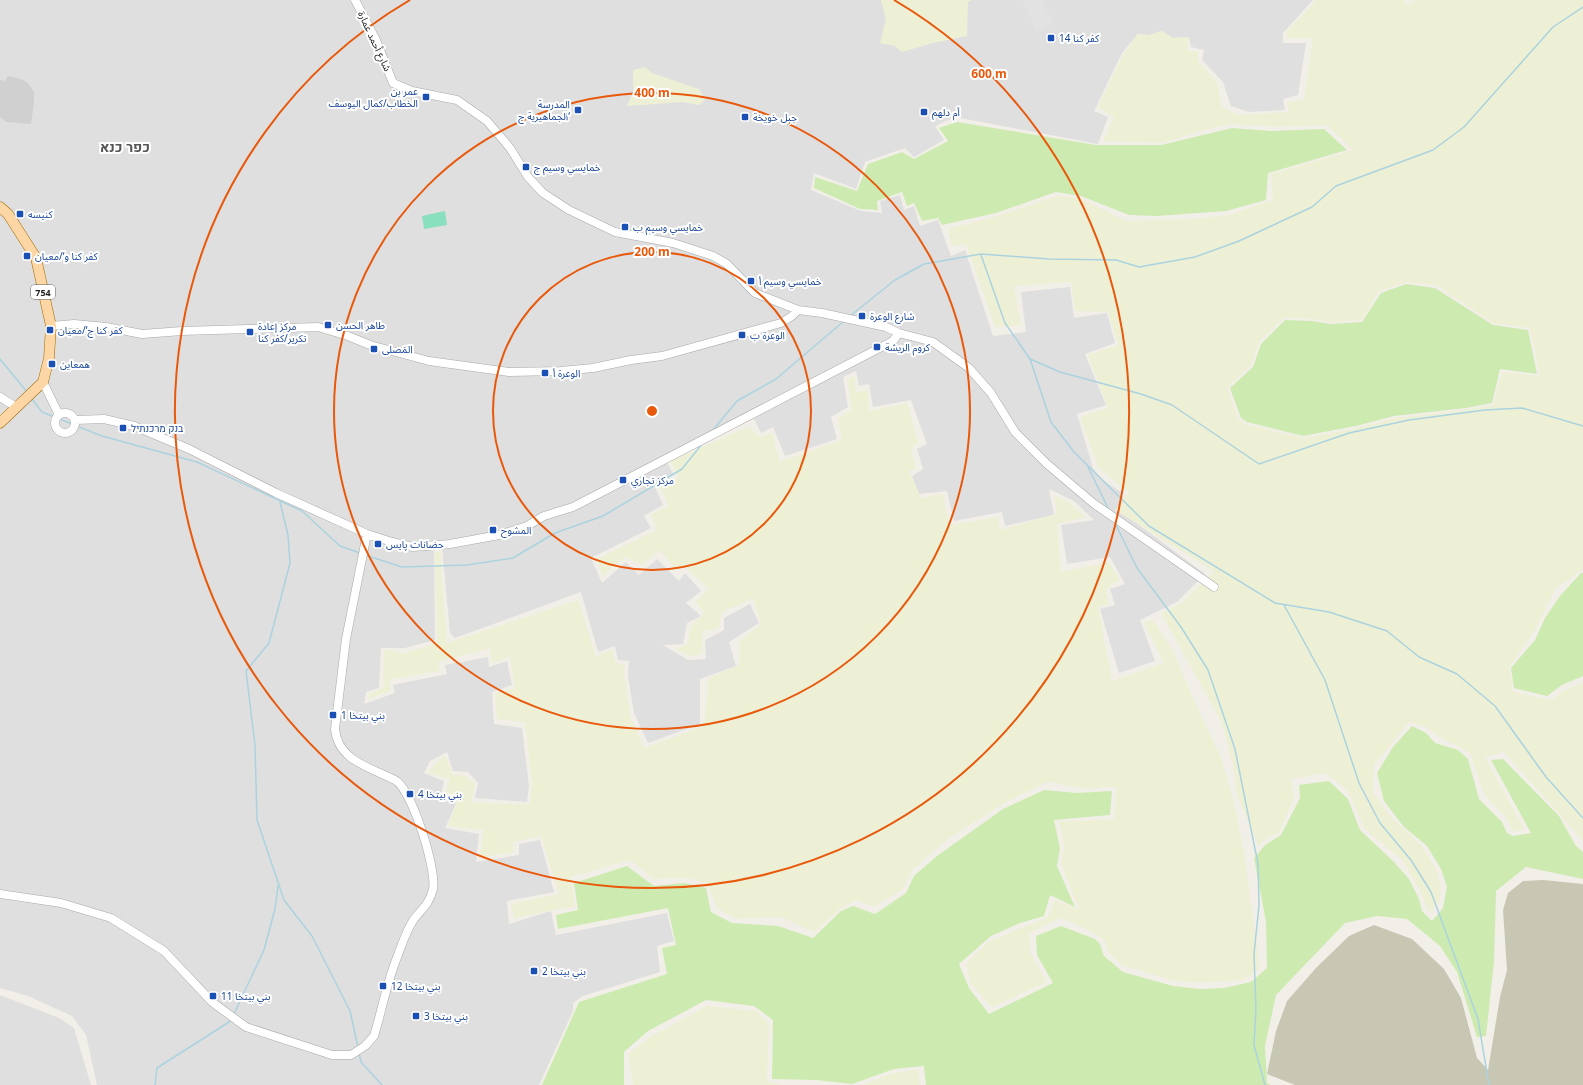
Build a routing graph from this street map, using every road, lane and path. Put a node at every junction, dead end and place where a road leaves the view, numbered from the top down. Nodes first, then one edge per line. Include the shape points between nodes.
1 (355, 0) edge
2 (0, 207) edge
3 (798, 310) junction
4 (51, 326) junction
5 (899, 333) junction
6 (43, 382) junction
7 (0, 397) edge
8 (16, 407) junction
9 (58, 415) junction
10 (74, 420) junction
11 (0, 423) edge
12 (367, 534) junction
13 (1214, 587) dead end
14 (0, 894) edge

1 - 3 street, شارع أحمد عمارة via 376,40 393,83 412,91 457,100 487,122 543,193 569,210 615,232 673,243 713,256 727,264 755,293
2 - 4 main road, 754 via 8,214 36,258
3 - 4 street via 781,323 662,356 561,372 509,372 429,361 318,327 142,334 74,324
3 - 5 street via 886,327
4 - 6 main road, 754 via 49,358
5 - 12 street via 893,341 804,388 573,507 544,516 527,526 500,535 450,544 413,547
5 - 13 street via 933,342 969,368 991,393 1015,432 1047,464 1093,504
6 - 8 main road
6 - 9 street
7 - 8 street
8 - 11 main road
9 - 10 street via 68,413
9 - 10 street via 55,424 61,432 72,429
10 - 12 street via 104,419 134,426 189,449 276,494
12 - 14 street via 346,639 336,739 350,759 398,781 418,819 432,866 434,887 429,902 413,920 397,956 374,1036 365,1046 351,1055 332,1055 246,1027 212,1002 164,950 111,918 61,903

